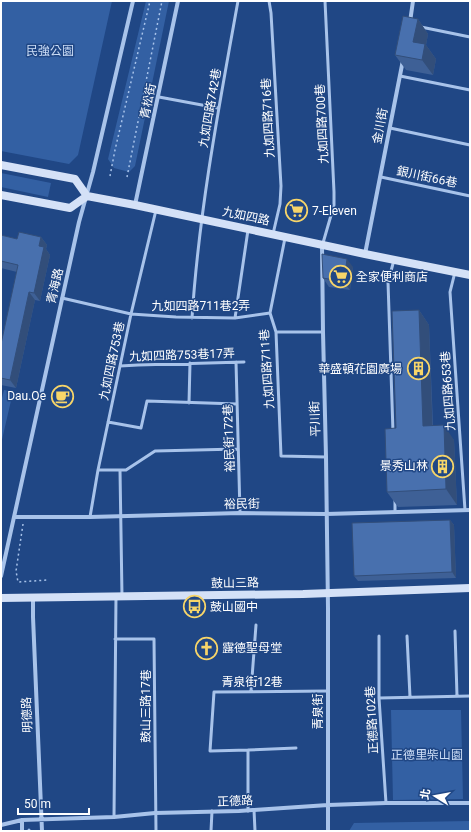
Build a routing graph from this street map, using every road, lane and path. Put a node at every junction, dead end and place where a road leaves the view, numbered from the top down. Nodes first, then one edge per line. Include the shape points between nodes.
1 (133, 1) edge
2 (150, 1) edge
3 (162, 1) edge
4 (178, 1) edge
5 (238, 1) edge
6 (269, 1) edge
7 (325, 1) edge
8 (413, 1) edge
9 (410, 25) edge
10 (417, 26) edge
11 (470, 37) edge
12 (404, 54) edge
13 (400, 76) junction
14 (470, 90) edge
15 (159, 97) junction
16 (218, 108) junction
17 (390, 128) junction
18 (470, 145) edge
19 (1, 165) edge
20 (110, 176) dead end
21 (381, 176) junction
22 (127, 177) dead end
23 (1, 195) edge
24 (87, 196) junction
25 (470, 196) edge
26 (135, 205) junction
27 (156, 209) junction
28 (201, 219) junction
29 (249, 229) junction
30 (273, 234) junction
31 (286, 236) junction
32 (322, 245) junction
33 (365, 254) junction
34 (394, 260) junction
35 (455, 272) junction
36 (470, 275) edge
37 (62, 298) junction
38 (270, 313) junction
39 (131, 314) junction
40 (192, 318) junction
41 (235, 318) junction
42 (276, 332) junction
43 (322, 332) junction
44 (236, 362) junction
45 (244, 362) dead end
46 (190, 363) junction
47 (120, 366) junction
48 (189, 403) junction
49 (237, 404) junction
50 (108, 422) junction
51 (393, 432) edge
52 (238, 449) junction
53 (326, 457) junction
54 (98, 470) junction
55 (120, 470) junction
56 (395, 496) edge
57 (465, 510) junction
58 (470, 510) edge
59 (395, 512) junction
60 (240, 514) junction
61 (326, 514) junction
62 (120, 516) junction
63 (14, 517) junction
64 (90, 517) junction
65 (24, 524) dead end
66 (1, 576) edge
67 (46, 580) dead end
68 (470, 588) edge
69 (328, 593) junction
70 (119, 596) junction
71 (1, 598) edge
72 (33, 598) junction
73 (256, 624) dead end
74 (455, 631) dead end
75 (379, 636) dead end
76 (407, 636) dead end
77 (115, 639) junction
78 (251, 691) junction
79 (328, 691) junction
80 (457, 696) junction
81 (470, 696) edge
82 (410, 697) junction
83 (379, 698) junction
84 (296, 748) dead end
85 (248, 750) junction
86 (470, 803) edge
87 (386, 804) junction
88 (328, 805) junction
89 (254, 810) junction
90 (212, 811) junction
91 (248, 811) junction
92 (155, 813) junction
93 (114, 817) junction
94 (42, 819) junction
95 (22, 820) junction
96 (1, 825) edge
97 (22, 831) edge
98 (42, 831) edge
99 (156, 831) edge
100 (211, 831) edge
101 (255, 831) edge
102 (328, 831) edge

1 - 24 street, 青海路
2 - 20 path
3 - 22 path
4 - 15 street, 青松街
5 - 16 lane, 九如四路742巷
6 - 30 lane, 九如四路716巷 via 282,186
7 - 32 lane, 九如四路700巷 via 334,205
8 - 9 street
10 - 11 lane
12 - 13 street, 金川街
13 - 14 lane
13 - 17 street, 金川街
15 - 16 lane
15 - 26 street, 青松街
16 - 28 lane, 九如四路742巷
17 - 18 lane
17 - 21 street, 金川街
19 - 24 street via 75,179
21 - 25 lane, 銀川街66巷
21 - 33 street, 金川街
23 - 24 street via 70,208
24 - 26 street, 九如四路
24 - 37 street, 青海路
26 - 27 street, 九如四路
27 - 28 street, 九如四路
27 - 39 lane, 九如四路753巷
28 - 29 street, 九如四路
28 - 40 lane, 九如四路742巷
29 - 30 street, 九如四路
29 - 41 lane
30 - 31 street, 九如四路
31 - 32 street, 九如四路
31 - 38 lane, 九如四路711巷
32 - 33 street, 九如四路
32 - 43 street, 平川街
33 - 34 street, 九如四路
34 - 35 street, 九如四路
34 - 51 lane via 388,282
35 - 36 street, 九如四路
35 - 57 lane, 九如四路653巷 via 450,292
37 - 39 lane, 九如四路711巷2弄
37 - 63 street, 青海路
38 - 41 lane, 九如四路711巷2弄
38 - 42 lane, 九如四路711巷
39 - 40 lane, 九如四路711巷2弄
39 - 47 lane, 九如四路753巷
40 - 41 lane, 九如四路711巷2弄
42 - 43 lane
42 - 53 lane, 九如四路711巷 via 281,456
43 - 53 street, 平川街
44 - 45 lane, 九如四路753巷17弄
44 - 46 lane, 九如四路753巷17弄
44 - 49 lane, 裕民街172巷
46 - 47 lane, 九如四路753巷17弄
46 - 48 lane
47 - 50 lane, 九如四路753巷
48 - 49 lane
48 - 50 lane via 147,402 141,428
49 - 52 lane, 裕民街172巷
50 - 54 lane, 九如四路753巷
52 - 55 lane via 154,451 126,470
52 - 60 lane, 裕民街172巷
53 - 61 street, 平川街
54 - 55 lane
54 - 64 lane, 九如四路753巷
55 - 62 lane
56 - 59 lane
57 - 58 street, 裕民街
57 - 59 street, 裕民街
59 - 61 street, 裕民街
60 - 61 street, 裕民街
60 - 62 street, 裕民街
61 - 69 street, 平川街
62 - 64 street, 裕民街
62 - 70 lane
63 - 64 street, 裕民街
63 - 66 street, 青海路
65 - 67 path via 16,571 18,582
68 - 69 street, 鼓山三路
69 - 70 street, 鼓山三路
69 - 79 street, 青泉街
70 - 72 street, 鼓山三路
70 - 77 lane
71 - 72 street, 鼓山三路
72 - 94 street, 明德路
73 - 78 lane
74 - 80 lane
75 - 83 lane, 正德路102巷
76 - 82 lane
77 - 92 lane, 鼓山三路17巷 via 154,639
77 - 93 lane
78 - 79 lane, 青泉街12巷
78 - 85 lane, 青泉街12巷 via 214,692 210,751
79 - 88 street, 青泉街
80 - 81 lane
80 - 82 lane
82 - 83 lane
83 - 87 lane, 正德路102巷
84 - 85 lane
85 - 91 lane
86 - 87 street, 正德路
87 - 88 street, 正德路
88 - 89 street, 正德路
88 - 102 street, 青泉街
89 - 91 street, 正德路
89 - 101 lane
90 - 91 street, 正德路
90 - 92 street, 正德路
90 - 100 lane
92 - 93 street, 正德路
92 - 99 lane
93 - 94 street, 正德路
94 - 95 street, 正德路
94 - 98 street, 明德路
95 - 96 street, 正德路
95 - 97 street

